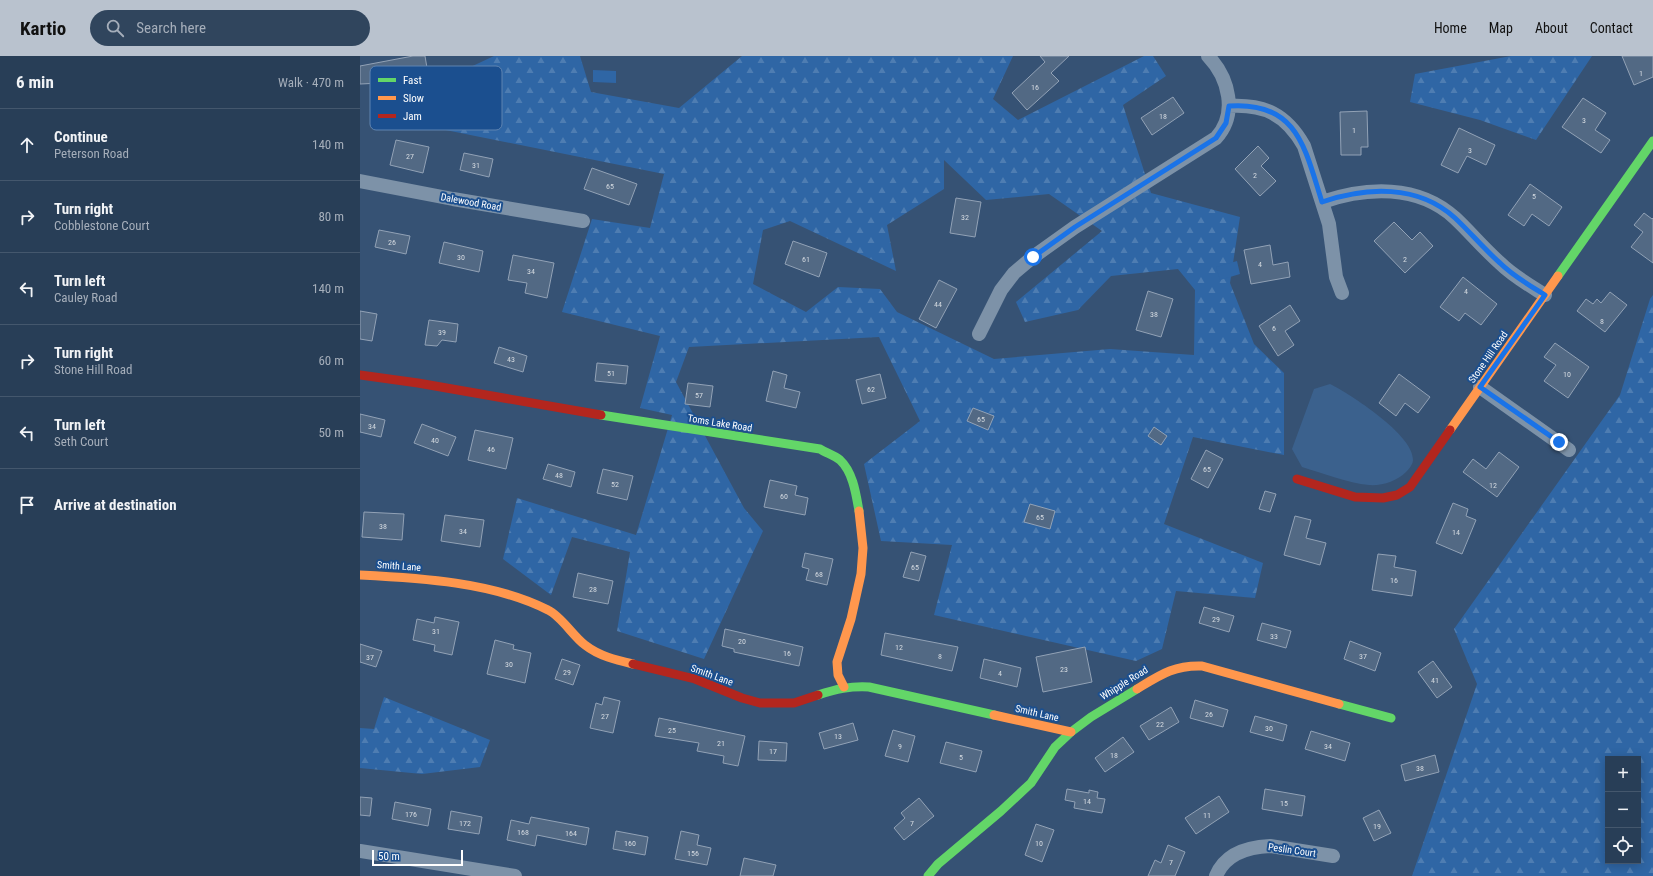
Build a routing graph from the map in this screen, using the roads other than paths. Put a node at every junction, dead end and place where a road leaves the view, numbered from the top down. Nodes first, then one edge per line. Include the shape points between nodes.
1 (1208, 56) edge
2 (1229, 106) junction
3 (1653, 141) edge
4 (360, 181) edge
5 (1322, 202) junction
6 (583, 221) dead end
7 (1342, 293) dead end
8 (1545, 295) junction
9 (979, 334) dead end
10 (360, 375) edge
11 (1480, 387) junction
12 (1569, 450) dead end
13 (1297, 480) dead end
14 (360, 575) edge
15 (844, 687) junction
16 (1391, 718) dead end
17 (1072, 732) junction
18 (360, 851) edge
19 (1333, 856) dead end
20 (515, 876) edge
21 (928, 876) edge
22 (1216, 876) edge

1 - 2 street via 1226,88
2 - 5 street via 1254,106 1278,116 1289,124 1304,146
2 - 9 street via 1226,123 1216,138 1075,227 1014,273 1001,290
3 - 8 street, Stone Hill Road
4 - 6 street, Dalewood Road
5 - 7 street via 1329,224 1336,277
5 - 8 street via 1347,194 1382,191 1407,193 1430,201 1454,217 1500,264
8 - 11 street, Stone Hill Road
10 - 15 street, Toms Lake Road via 820,449 831,454 842,462 853,480 861,526 860,578 837,662 838,675
11 - 12 street
11 - 13 street, Stone Hill Road via 1410,486 1401,494 1376,500
14 - 15 street, Smith Lane via 418,578 506,594 549,610 586,646 608,658 695,679 742,698 777,704 794,703
15 - 17 street, Smith Lane via 869,687
16 - 17 street, Whipple Road via 1208,666 1193,665 1166,670 1091,717
17 - 21 street, Whipple Road via 1055,747 1030,783 938,864
18 - 20 street
19 - 22 street, Peslin Court via 1260,846 1234,855 1224,863

